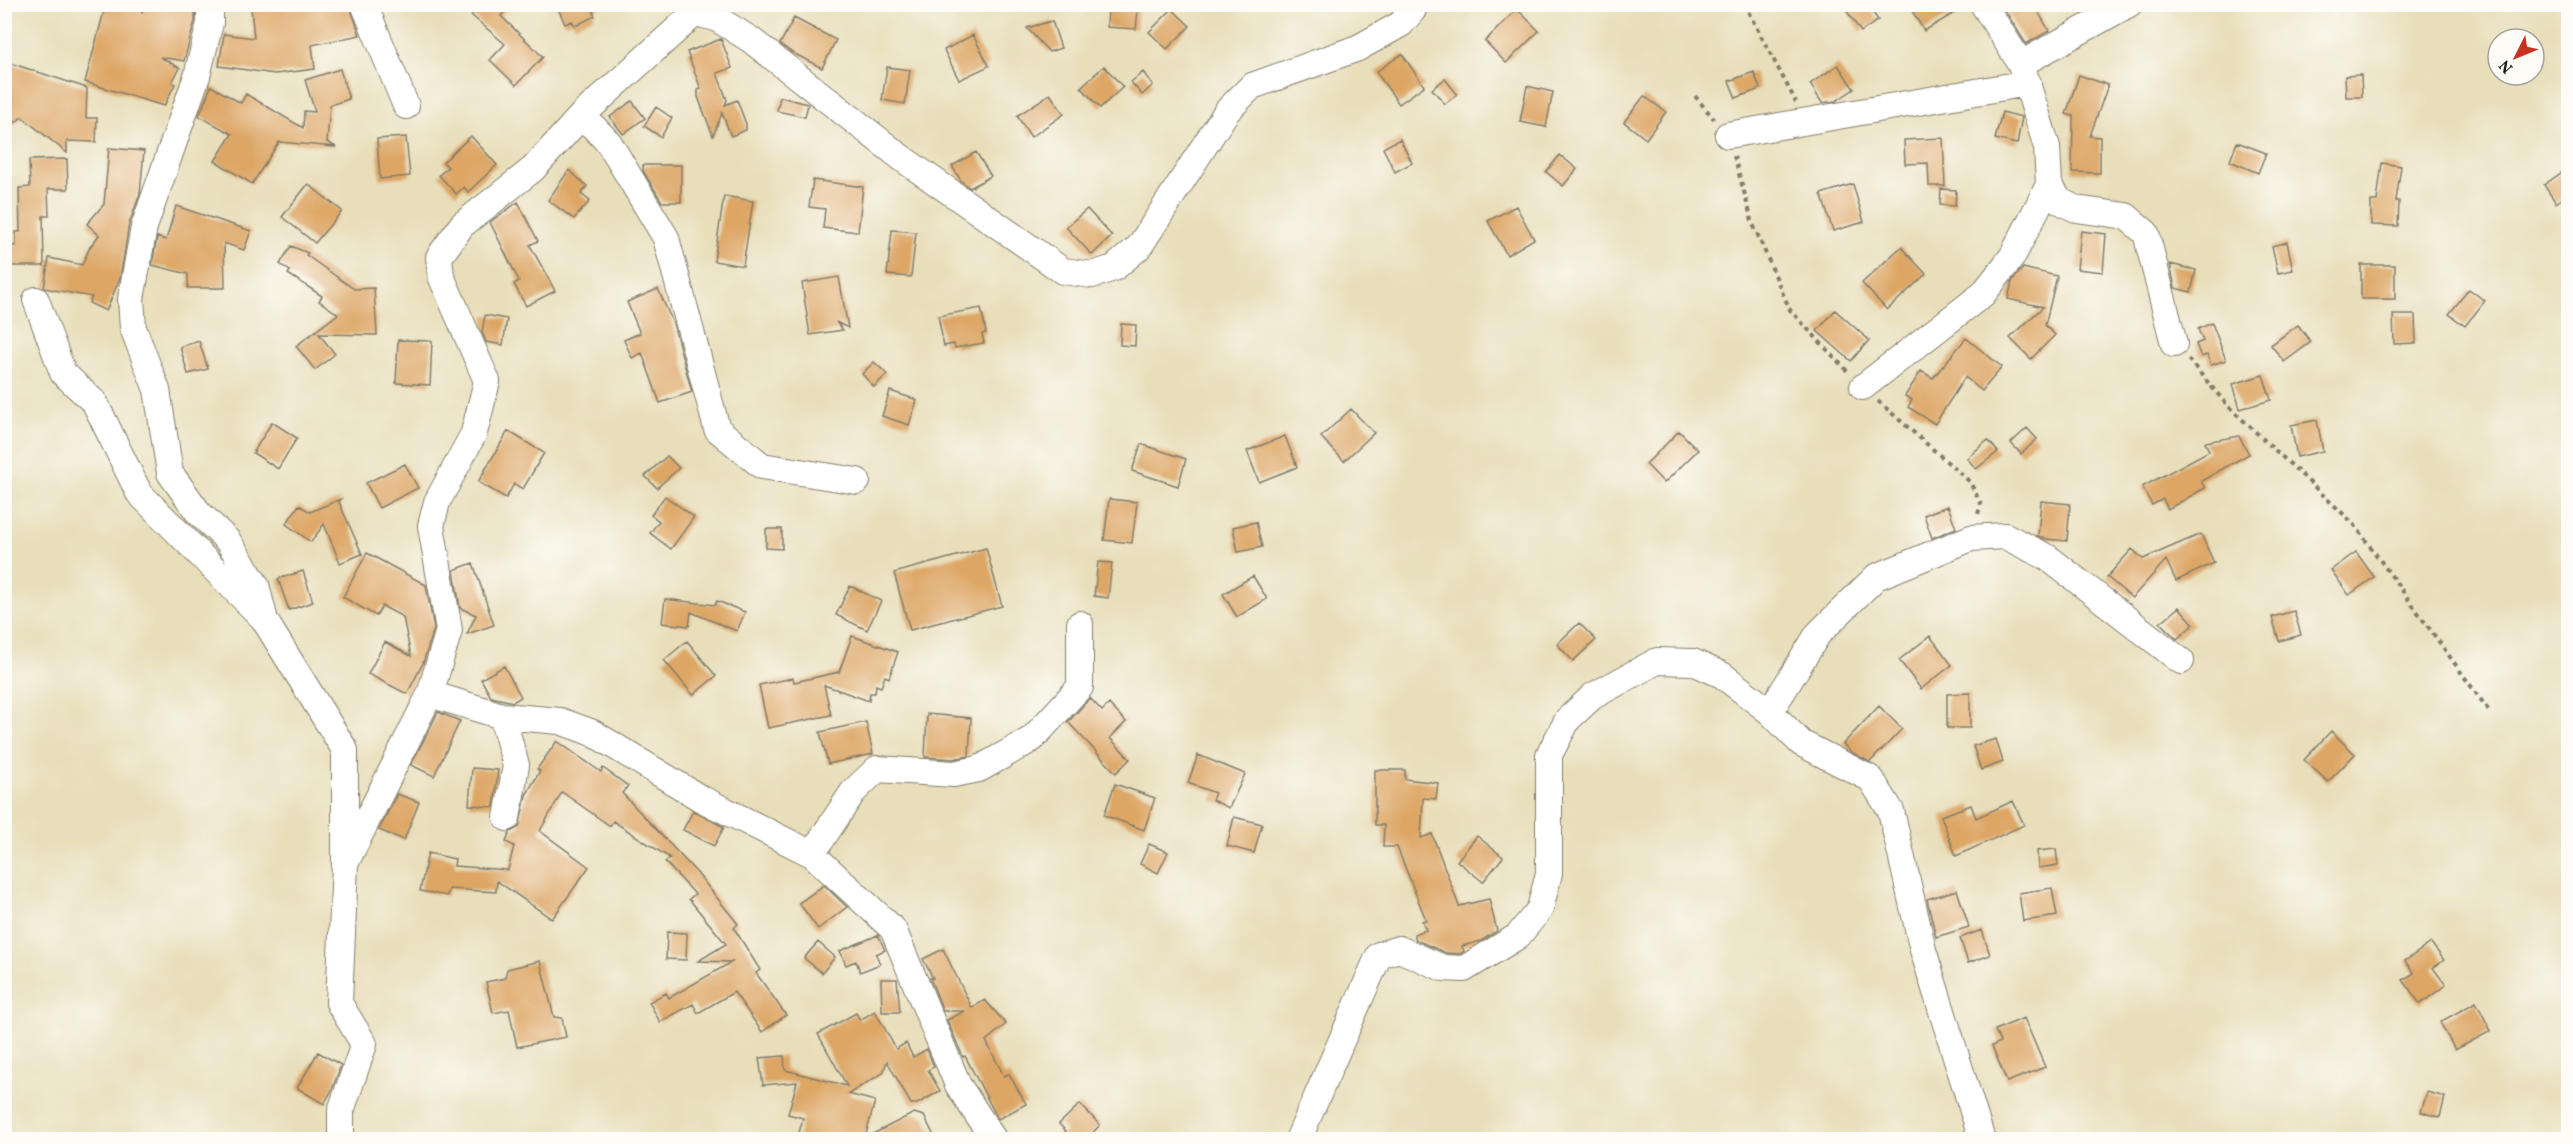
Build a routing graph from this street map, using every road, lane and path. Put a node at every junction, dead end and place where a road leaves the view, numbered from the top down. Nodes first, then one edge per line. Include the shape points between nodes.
1 (210, 4) edge
2 (364, 4) edge
3 (1744, 4) edge
4 (1983, 4) edge
5 (2129, 4) edge
6 (1413, 6) edge
7 (697, 9) edge
8 (2025, 74) junction
9 (1695, 96) dead end
10 (406, 106) dead end
11 (582, 115) junction
12 (1807, 121) junction
13 (1728, 135) junction
14 (2049, 184) junction
15 (36, 300) dead end
16 (2174, 344) joint
17 (1863, 387) junction
18 (857, 481) dead end
19 (1971, 538) junction
20 (265, 621) junction
21 (1080, 624) dead end
22 (2181, 661) dead end
23 (430, 694) junction
24 (2489, 711) dead end
25 (1770, 712) junction
26 (502, 716) junction
27 (507, 818) dead end
28 (812, 854) junction
29 (345, 864) junction
30 (341, 1140) edge
31 (994, 1140) edge
32 (1298, 1140) edge
33 (1982, 1140) edge

1 - 20 street via 210,23 197,76 144,227 131,299 133,328 157,390 170,473 239,558 256,585
2 - 10 street
3 - 12 path
4 - 8 street
5 - 8 street
6 - 7 street via 1401,24 1358,48 1252,86 1227,111 1139,247 1114,268 1092,275 1063,271 903,159 751,40
7 - 11 street
8 - 12 street
8 - 14 street via 2047,147
9 - 13 path
11 - 18 street via 609,143 666,238 717,429 762,466
11 - 23 street via 533,169 462,225 439,256 441,276 487,381 474,433 437,502 431,526 449,630
12 - 13 street
13 - 17 path via 1754,224 1790,310
14 - 16 street via 2061,201 2076,209 2126,216 2146,233
14 - 17 street via 2012,257 1983,294
15 - 20 street via 63,373 95,403 139,493
16 - 24 path via 2228,406 2354,524
17 - 19 path via 1970,482 1981,504
19 - 22 street via 2005,536 2047,557
19 - 25 street via 1876,577 1818,634
20 - 29 street via 345,750
21 - 28 street via 1080,687 1032,739 979,769 954,774 877,769 853,792
23 - 26 street
23 - 29 street
25 - 32 street via 1722,675 1693,662 1657,661 1593,696 1568,719 1550,754 1549,873 1540,909 1518,936 1464,969 1443,968 1399,949 1379,955
25 - 33 street via 1801,743 1871,779 1891,811 1923,950
26 - 27 street via 516,765
26 - 28 street via 560,721 593,733 700,798
28 - 31 street via 892,929 958,1085
29 - 30 street via 339,1003 364,1044 340,1111

